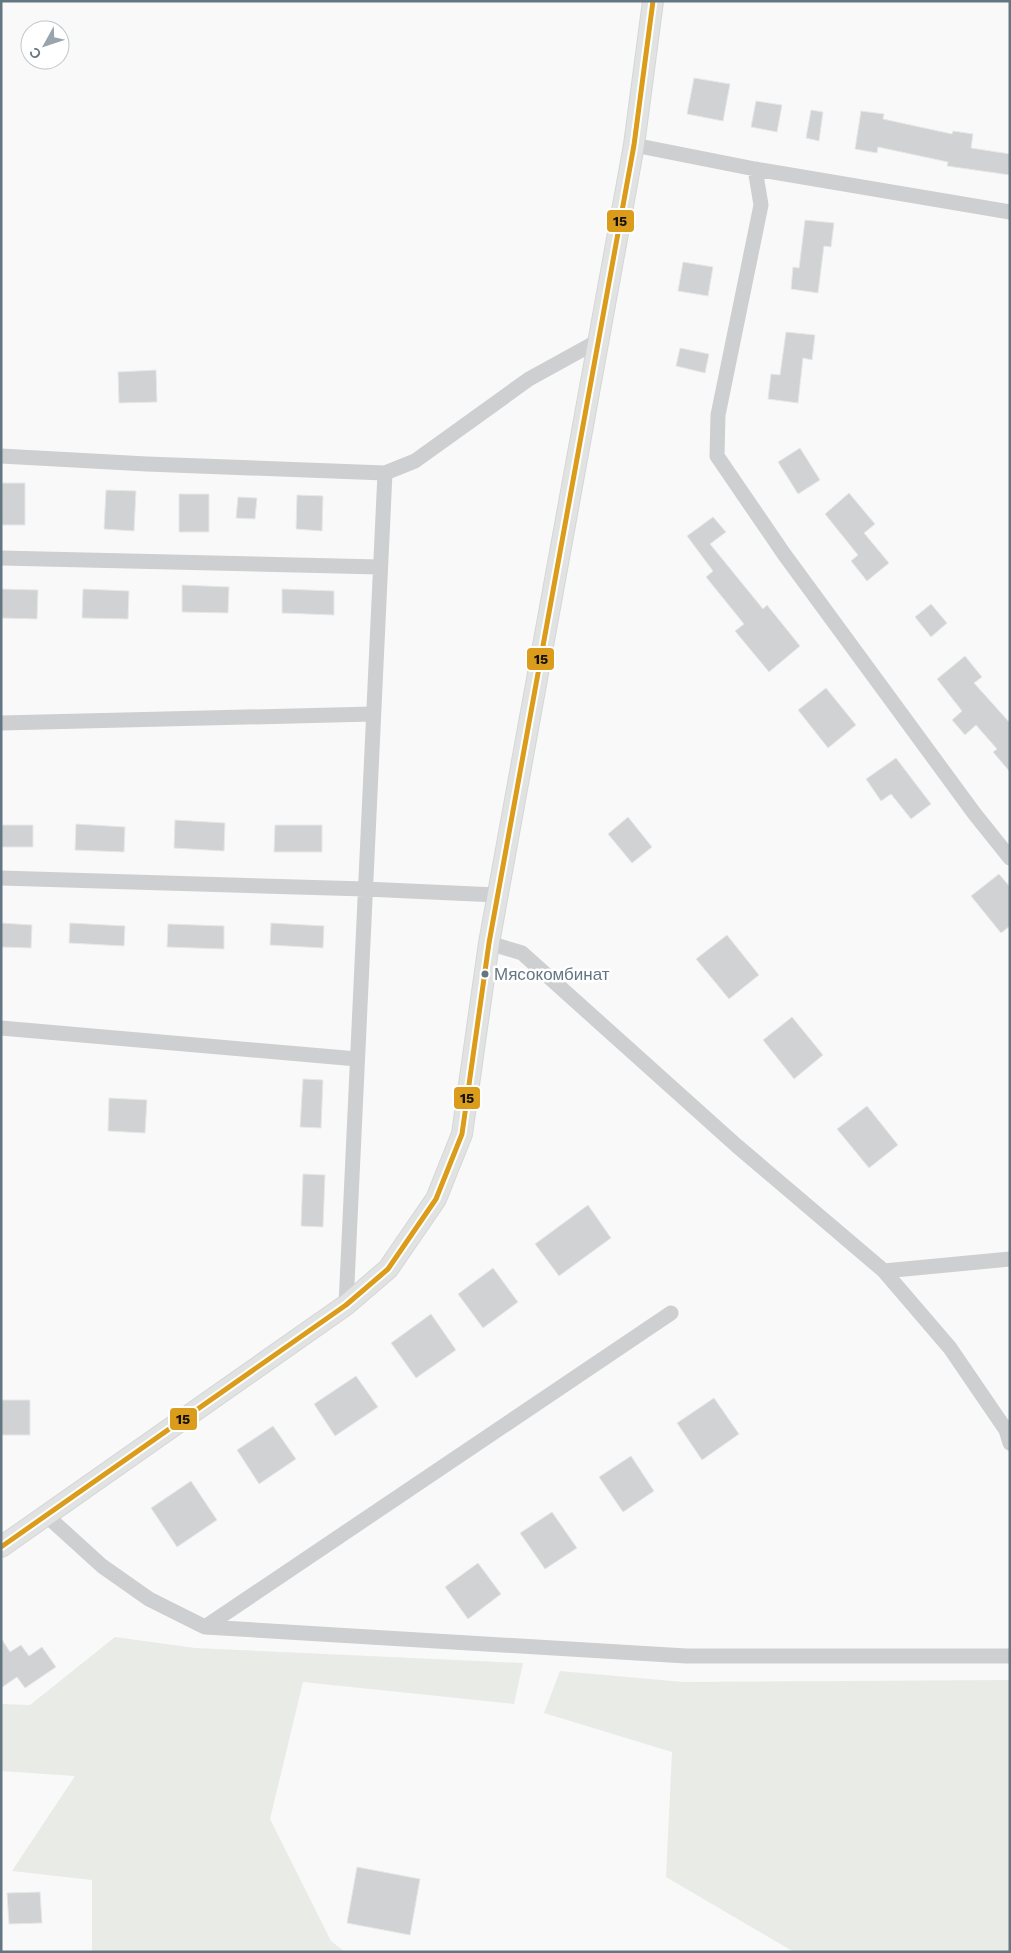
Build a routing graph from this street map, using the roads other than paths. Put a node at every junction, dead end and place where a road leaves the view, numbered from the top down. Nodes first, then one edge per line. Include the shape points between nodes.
1 (653, 1) edge
2 (634, 145) junction
3 (755, 169) junction
4 (1010, 212) edge
5 (598, 341) junction
6 (1, 456) edge
7 (385, 473) junction
8 (1, 558) edge
9 (380, 567) junction
10 (373, 714) junction
11 (1, 724) edge
12 (1010, 858) edge
13 (1, 878) edge
14 (365, 889) junction
15 (498, 895) junction
16 (489, 943) junction
17 (1, 1028) edge
18 (357, 1059) junction
19 (1010, 1259) edge
20 (884, 1271) junction
21 (346, 1305) junction
22 (671, 1313) dead end
23 (1010, 1443) edge
24 (47, 1516) junction
25 (1, 1547) edge
26 (205, 1628) junction
27 (1010, 1656) edge

1 - 2 street
2 - 3 street
2 - 5 street
3 - 4 street
3 - 12 street via 761,205 718,415 717,456 784,554 974,814
5 - 7 street via 529,379 414,461
5 - 15 street
6 - 7 street
7 - 9 street
8 - 9 street
9 - 10 street
10 - 11 street
10 - 14 street
13 - 14 street
14 - 15 street
14 - 18 street
15 - 16 street
16 - 20 street via 522,953 737,1146
16 - 21 street via 462,1134 436,1199 388,1269
17 - 18 street
18 - 21 street
19 - 20 street
20 - 23 street via 950,1348 1006,1430
21 - 24 street
22 - 26 street
24 - 25 street
24 - 26 street via 102,1566 149,1599
26 - 27 street via 686,1656

